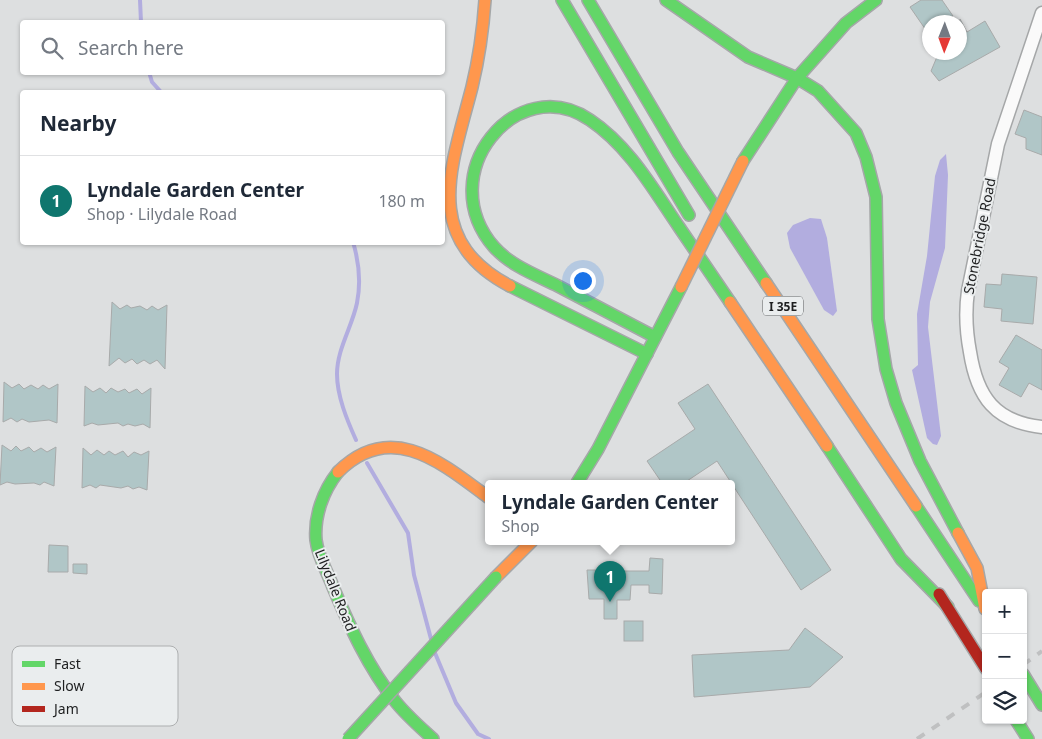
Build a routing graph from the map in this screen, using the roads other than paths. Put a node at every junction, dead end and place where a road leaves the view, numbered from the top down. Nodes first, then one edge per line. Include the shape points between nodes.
1 (485, 0) edge
2 (562, 0) edge
3 (588, 0) edge
4 (666, 0) edge
5 (876, 0) edge
6 (1042, 13) edge
7 (797, 78) junction
8 (712, 249) dead end
9 (656, 337) junction
10 (647, 354) junction
11 (1042, 427) edge
12 (579, 480) edge
13 (485, 495) edge
14 (528, 545) edge
15 (915, 557) dead end
16 (982, 594) edge
17 (982, 606) edge
18 (948, 607) junction
19 (982, 662) edge
20 (1026, 679) edge
21 (1042, 705) edge
22 (1019, 724) edge
23 (348, 739) edge
24 (433, 739) edge
25 (1028, 739) edge

1 - 10 main road via 485,25 451,170 448,205 457,236 477,263 503,281
2 - 8 main road via 659,167
3 - 17 main road, I 35E via 678,152
4 - 7 main road via 748,57
5 - 7 main road via 846,23
6 - 11 street, Stonebridge Road via 998,144 966,315 973,368 984,396 1014,422
7 - 9 main road, bridge via 743,161
7 - 16 main road via 818,91 841,115 856,134 866,157 876,197 878,319 886,369 896,404 920,460 977,568
9 - 10 main road
9 - 18 main road via 516,265 492,247 474,212 472,178 489,138 504,124 534,108 554,107 572,110 590,119 615,141 734,308 904,563
10 - 12 main road
13 - 24 main road, Lilydale Road via 424,454 407,449 380,448 356,455 336,471 315,519 317,547 364,653 396,703
14 - 23 main road, bridge
15 - 18 main road
18 - 19 main road
20 - 21 main road
22 - 25 main road

